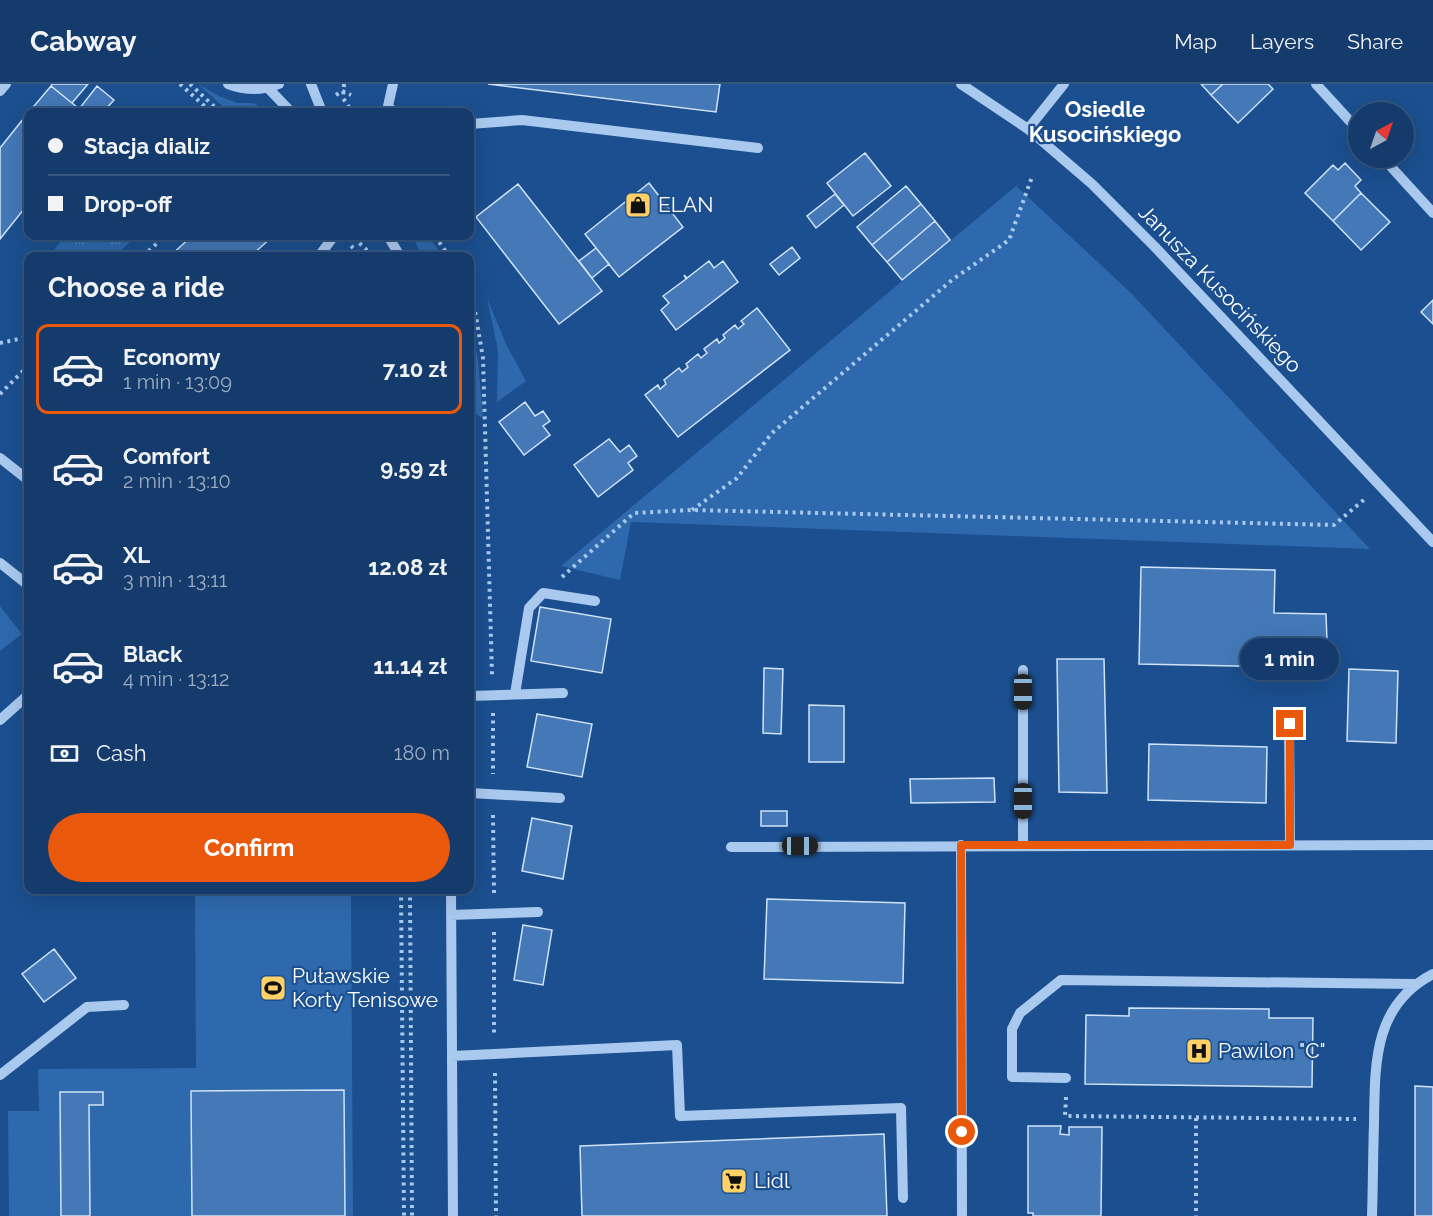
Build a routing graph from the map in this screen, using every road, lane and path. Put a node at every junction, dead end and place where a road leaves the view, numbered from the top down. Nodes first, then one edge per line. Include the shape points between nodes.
1 (6, 84) edge
2 (180, 84) edge
3 (190, 84) edge
4 (228, 84) edge
5 (279, 84) edge
6 (310, 84) edge
7 (344, 84) edge
8 (393, 84) edge
9 (961, 84) edge
10 (1064, 84) edge
11 (1316, 84) edge
12 (268, 88) junction
13 (0, 91) edge
14 (207, 108) edge
15 (216, 108) edge
16 (287, 108) edge
17 (320, 108) edge
18 (349, 108) edge
19 (390, 108) edge
20 (1348, 119) edge
21 (474, 124) edge
22 (1028, 129) junction
23 (758, 148) dead end
24 (1393, 168) edge
25 (1032, 177) dead end
26 (1431, 205) edge
27 (161, 240) edge
28 (355, 240) edge
29 (147, 252) edge
30 (369, 252) edge
31 (474, 308) edge
32 (24, 339) edge
33 (0, 343) edge
34 (24, 370) edge
35 (0, 394) edge
36 (0, 458) edge
37 (24, 477) edge
38 (1379, 485) junction
39 (691, 510) junction
40 (1433, 542) edge
41 (0, 563) edge
42 (24, 582) edge
43 (543, 593) junction
44 (595, 601) dead end
45 (1023, 670) dead end
46 (563, 693) dead end
47 (515, 694) junction
48 (493, 695) junction
49 (474, 696) edge
50 (24, 699) edge
51 (0, 720) edge
52 (1290, 724) dead end
53 (474, 793) edge
54 (493, 794) junction
55 (560, 798) dead end
56 (961, 845) junction
57 (1023, 845) junction
58 (1290, 845) junction
59 (1433, 845) edge
60 (731, 847) dead end
61 (401, 894) edge
62 (410, 894) edge
63 (451, 894) edge
64 (538, 912) dead end
65 (494, 913) junction
66 (451, 915) junction
67 (1433, 974) edge
68 (1415, 984) junction
69 (124, 1005) dead end
70 (495, 1054) junction
71 (452, 1056) junction
72 (0, 1075) edge
73 (1066, 1078) joint
74 (1196, 1118) junction
75 (1374, 1119) junction
76 (903, 1198) dead end
77 (404, 1216) edge
78 (412, 1216) edge
79 (453, 1216) edge
80 (496, 1216) edge
81 (962, 1216) edge
82 (1196, 1216) edge
83 (1372, 1216) edge

1 - 13 street
2 - 14 path
3 - 15 path
4 - 12 street via 249,90
5 - 12 street
6 - 17 street
7 - 18 path via 343,98
8 - 19 street
9 - 22 street, Janusza Kusocińskiego
10 - 22 street
11 - 20 street
12 - 16 street
21 - 23 street via 522,120
22 - 38 street, Janusza Kusocińskiego via 1092,183
24 - 26 street
25 - 39 path via 1009,240 952,280 772,433 737,478
27 - 29 path
28 - 30 path
31 - 48 path via 483,358
32 - 33 path
34 - 35 path
36 - 37 street
38 - 39 path via 1334,525
38 - 40 street, Janusza Kusocińskiego
39 - 43 path via 634,513
41 - 42 street
43 - 44 street
43 - 47 street via 529,608
45 - 57 street
46 - 47 street
47 - 48 street
48 - 49 street
48 - 54 path
50 - 51 street
52 - 58 street
53 - 54 street
54 - 55 street
54 - 65 path
56 - 57 street
56 - 60 street
56 - 81 street
57 - 58 street
58 - 59 street
61 - 77 path
62 - 78 path
63 - 66 street
64 - 65 street
65 - 66 street
65 - 70 path
66 - 71 street
67 - 68 street
68 - 73 street via 1061,980 1020,1013 1012,1029 1012,1077
68 - 75 street via 1402,997 1381,1038 1375,1063
69 - 72 street via 87,1007
70 - 71 street
70 - 76 street via 677,1045 680,1116 901,1108
70 - 80 path
71 - 79 street
73 - 74 path via 1065,1116
74 - 75 path
74 - 82 path
75 - 83 street

